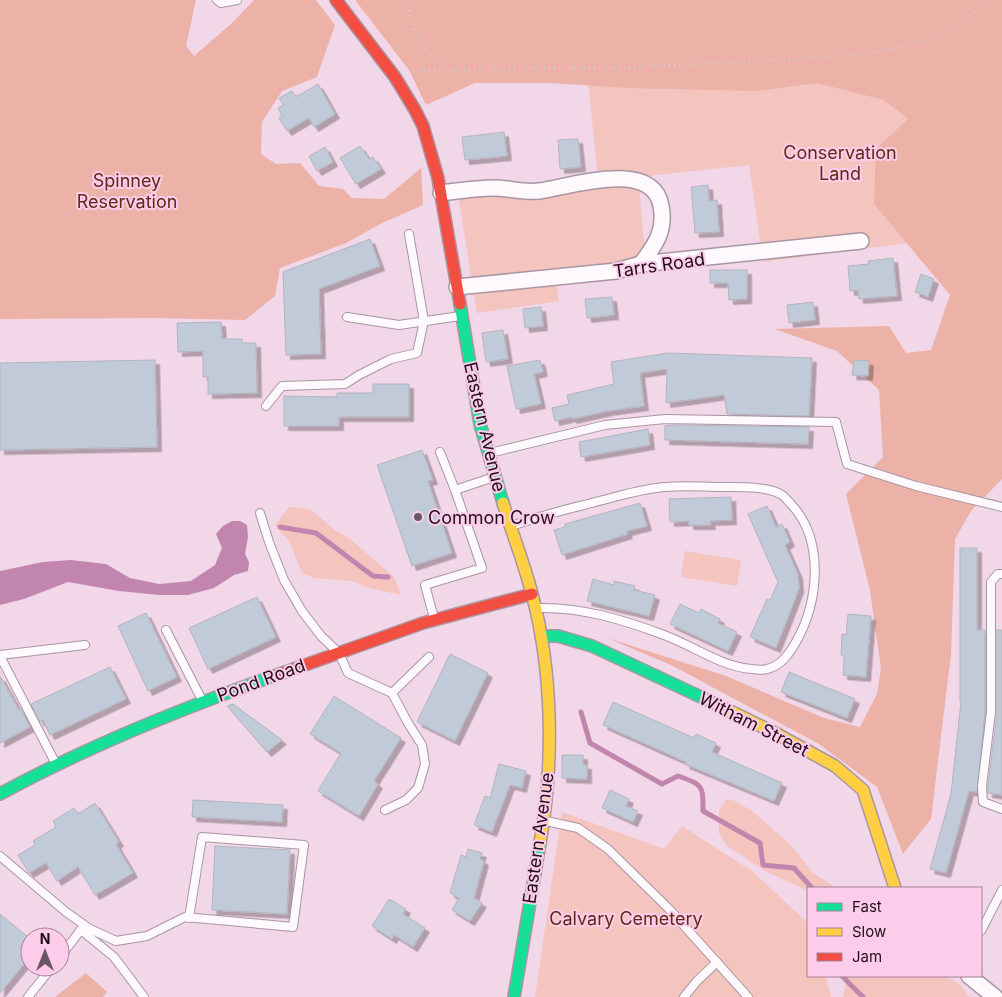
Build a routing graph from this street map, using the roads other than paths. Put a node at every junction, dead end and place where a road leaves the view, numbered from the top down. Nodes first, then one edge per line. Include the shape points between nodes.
1 (217, 0) edge
2 (237, 0) edge
3 (336, 0) edge
4 (441, 193) junction
5 (409, 234) dead end
6 (861, 240) dead end
7 (641, 264) junction
8 (457, 287) junction
9 (462, 316) junction
10 (347, 317) dead end
11 (424, 321) junction
12 (266, 406) dead end
13 (440, 452) dead end
14 (488, 454) junction
15 (495, 477) junction
16 (455, 490) junction
17 (1002, 507) edge
18 (260, 513) dead end
19 (510, 527) junction
20 (1002, 574) edge
21 (532, 594) junction
22 (535, 608) junction
23 (435, 620) junction
24 (166, 630) dead end
25 (541, 636) junction
26 (86, 645) dead end
27 (339, 652) junction
28 (0, 655) edge
29 (429, 657) dead end
30 (392, 693) junction
31 (203, 701) junction
32 (57, 765) junction
33 (0, 794) edge
34 (1002, 809) edge
35 (385, 810) dead end
36 (544, 821) junction
37 (0, 856) edge
38 (895, 887) edge
39 (1002, 890) edge
40 (189, 918) junction
41 (83, 928) junction
42 (982, 930) edge
43 (70, 944) edge
44 (717, 962) junction
45 (44, 977) edge
46 (970, 977) edge
47 (28, 997) edge
48 (144, 997) edge
49 (514, 997) edge
50 (684, 997) edge
51 (748, 997) edge
52 (995, 997) edge

1 - 2 lane via 220,3
3 - 4 main road, Eastern Avenue via 376,50 409,99 431,147
4 - 7 street via 495,188 537,191 616,178 634,180 652,187 660,199 663,214 662,231
4 - 8 main road, Eastern Avenue
5 - 11 lane
6 - 7 street, Tarrs Road
7 - 8 street, Tarrs Road via 616,271
8 - 9 main road, Eastern Avenue
9 - 11 lane
9 - 14 main road, Eastern Avenue
10 - 11 lane via 399,325
11 - 12 lane via 417,353 391,359 345,384 282,386
13 - 16 lane
14 - 15 main road, Eastern Avenue
14 - 17 lane via 605,425 665,419 836,422 847,464 916,486
15 - 16 lane
15 - 19 main road, Eastern Avenue
16 - 23 lane via 482,568 425,585
18 - 27 lane via 284,580 321,636
19 - 21 main road, Eastern Avenue
19 - 22 lane via 574,507 665,487 753,487 782,495 806,525 815,568 814,588 802,631 777,666 765,670 712,659 666,636 615,619 556,607
20 - 34 lane via 991,582 991,712 982,786 983,802
21 - 22 main road, Eastern Avenue
21 - 23 main road, Pond Road
22 - 25 main road, Eastern Avenue
23 - 27 main road, Pond Road
24 - 31 lane
25 - 36 main road, Eastern Avenue via 549,720
25 - 38 main road, Witham Street via 558,636 592,646 769,730 835,766 863,790
26 - 28 lane
27 - 30 lane via 348,673
27 - 31 main road, Pond Road
28 - 32 lane
29 - 30 lane
30 - 35 lane via 422,745 425,764 418,788 406,800
31 - 32 main road, Pond Road
32 - 33 main road, Pond Road
36 - 44 lane via 578,828 608,848
36 - 49 main road, Eastern Avenue
37 - 41 lane
39 - 42 lane
40 - 40 lane via 293,927 304,845 202,837
40 - 41 lane via 146,936 116,941
41 - 43 lane
41 - 48 lane via 114,957
44 - 50 lane
44 - 51 lane
45 - 47 lane
46 - 52 street

